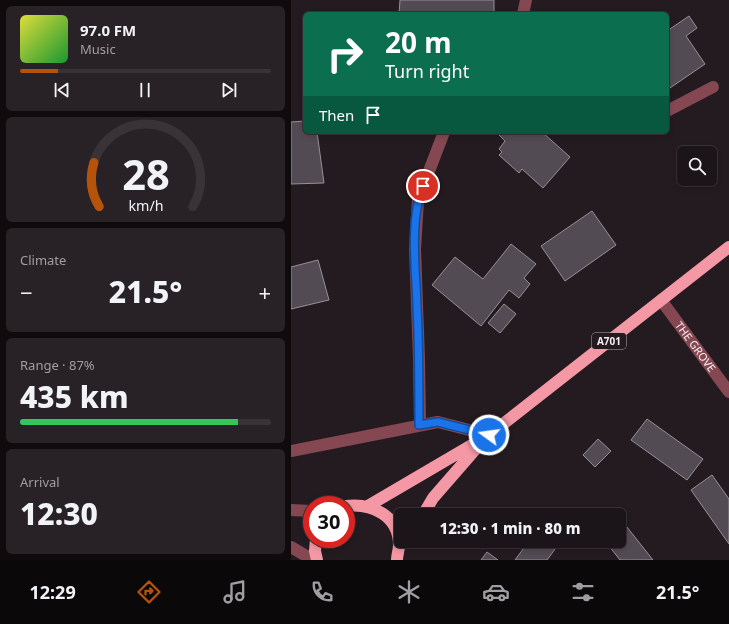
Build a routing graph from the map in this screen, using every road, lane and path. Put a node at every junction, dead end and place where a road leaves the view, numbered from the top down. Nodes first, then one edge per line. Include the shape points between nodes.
1 (526, 0) edge
2 (523, 12) edge
3 (713, 87) dead end
4 (669, 109) edge
5 (443, 134) edge
6 (729, 247) edge
7 (661, 300) junction
8 (729, 392) edge
9 (419, 425) junction
10 (489, 435) junction
11 (291, 451) edge
12 (355, 504) edge
13 (368, 506) junction
14 (427, 508) edge
15 (291, 510) edge
16 (303, 511) edge
17 (291, 547) edge
18 (315, 548) edge
19 (404, 548) edge
20 (313, 560) edge
21 (317, 560) edge
22 (397, 560) edge

1 - 2 street
3 - 4 street
5 - 9 street via 418,200 415,248
6 - 7 highway, A701
7 - 8 street, THE GROVE
7 - 10 highway, A701
9 - 10 street via 438,422
9 - 11 street
10 - 13 highway, A701
10 - 14 highway, A701
12 - 13 highway
13 - 22 highway via 389,519 396,531 399,544
15 - 16 street
17 - 20 street
18 - 21 highway
19 - 22 highway

